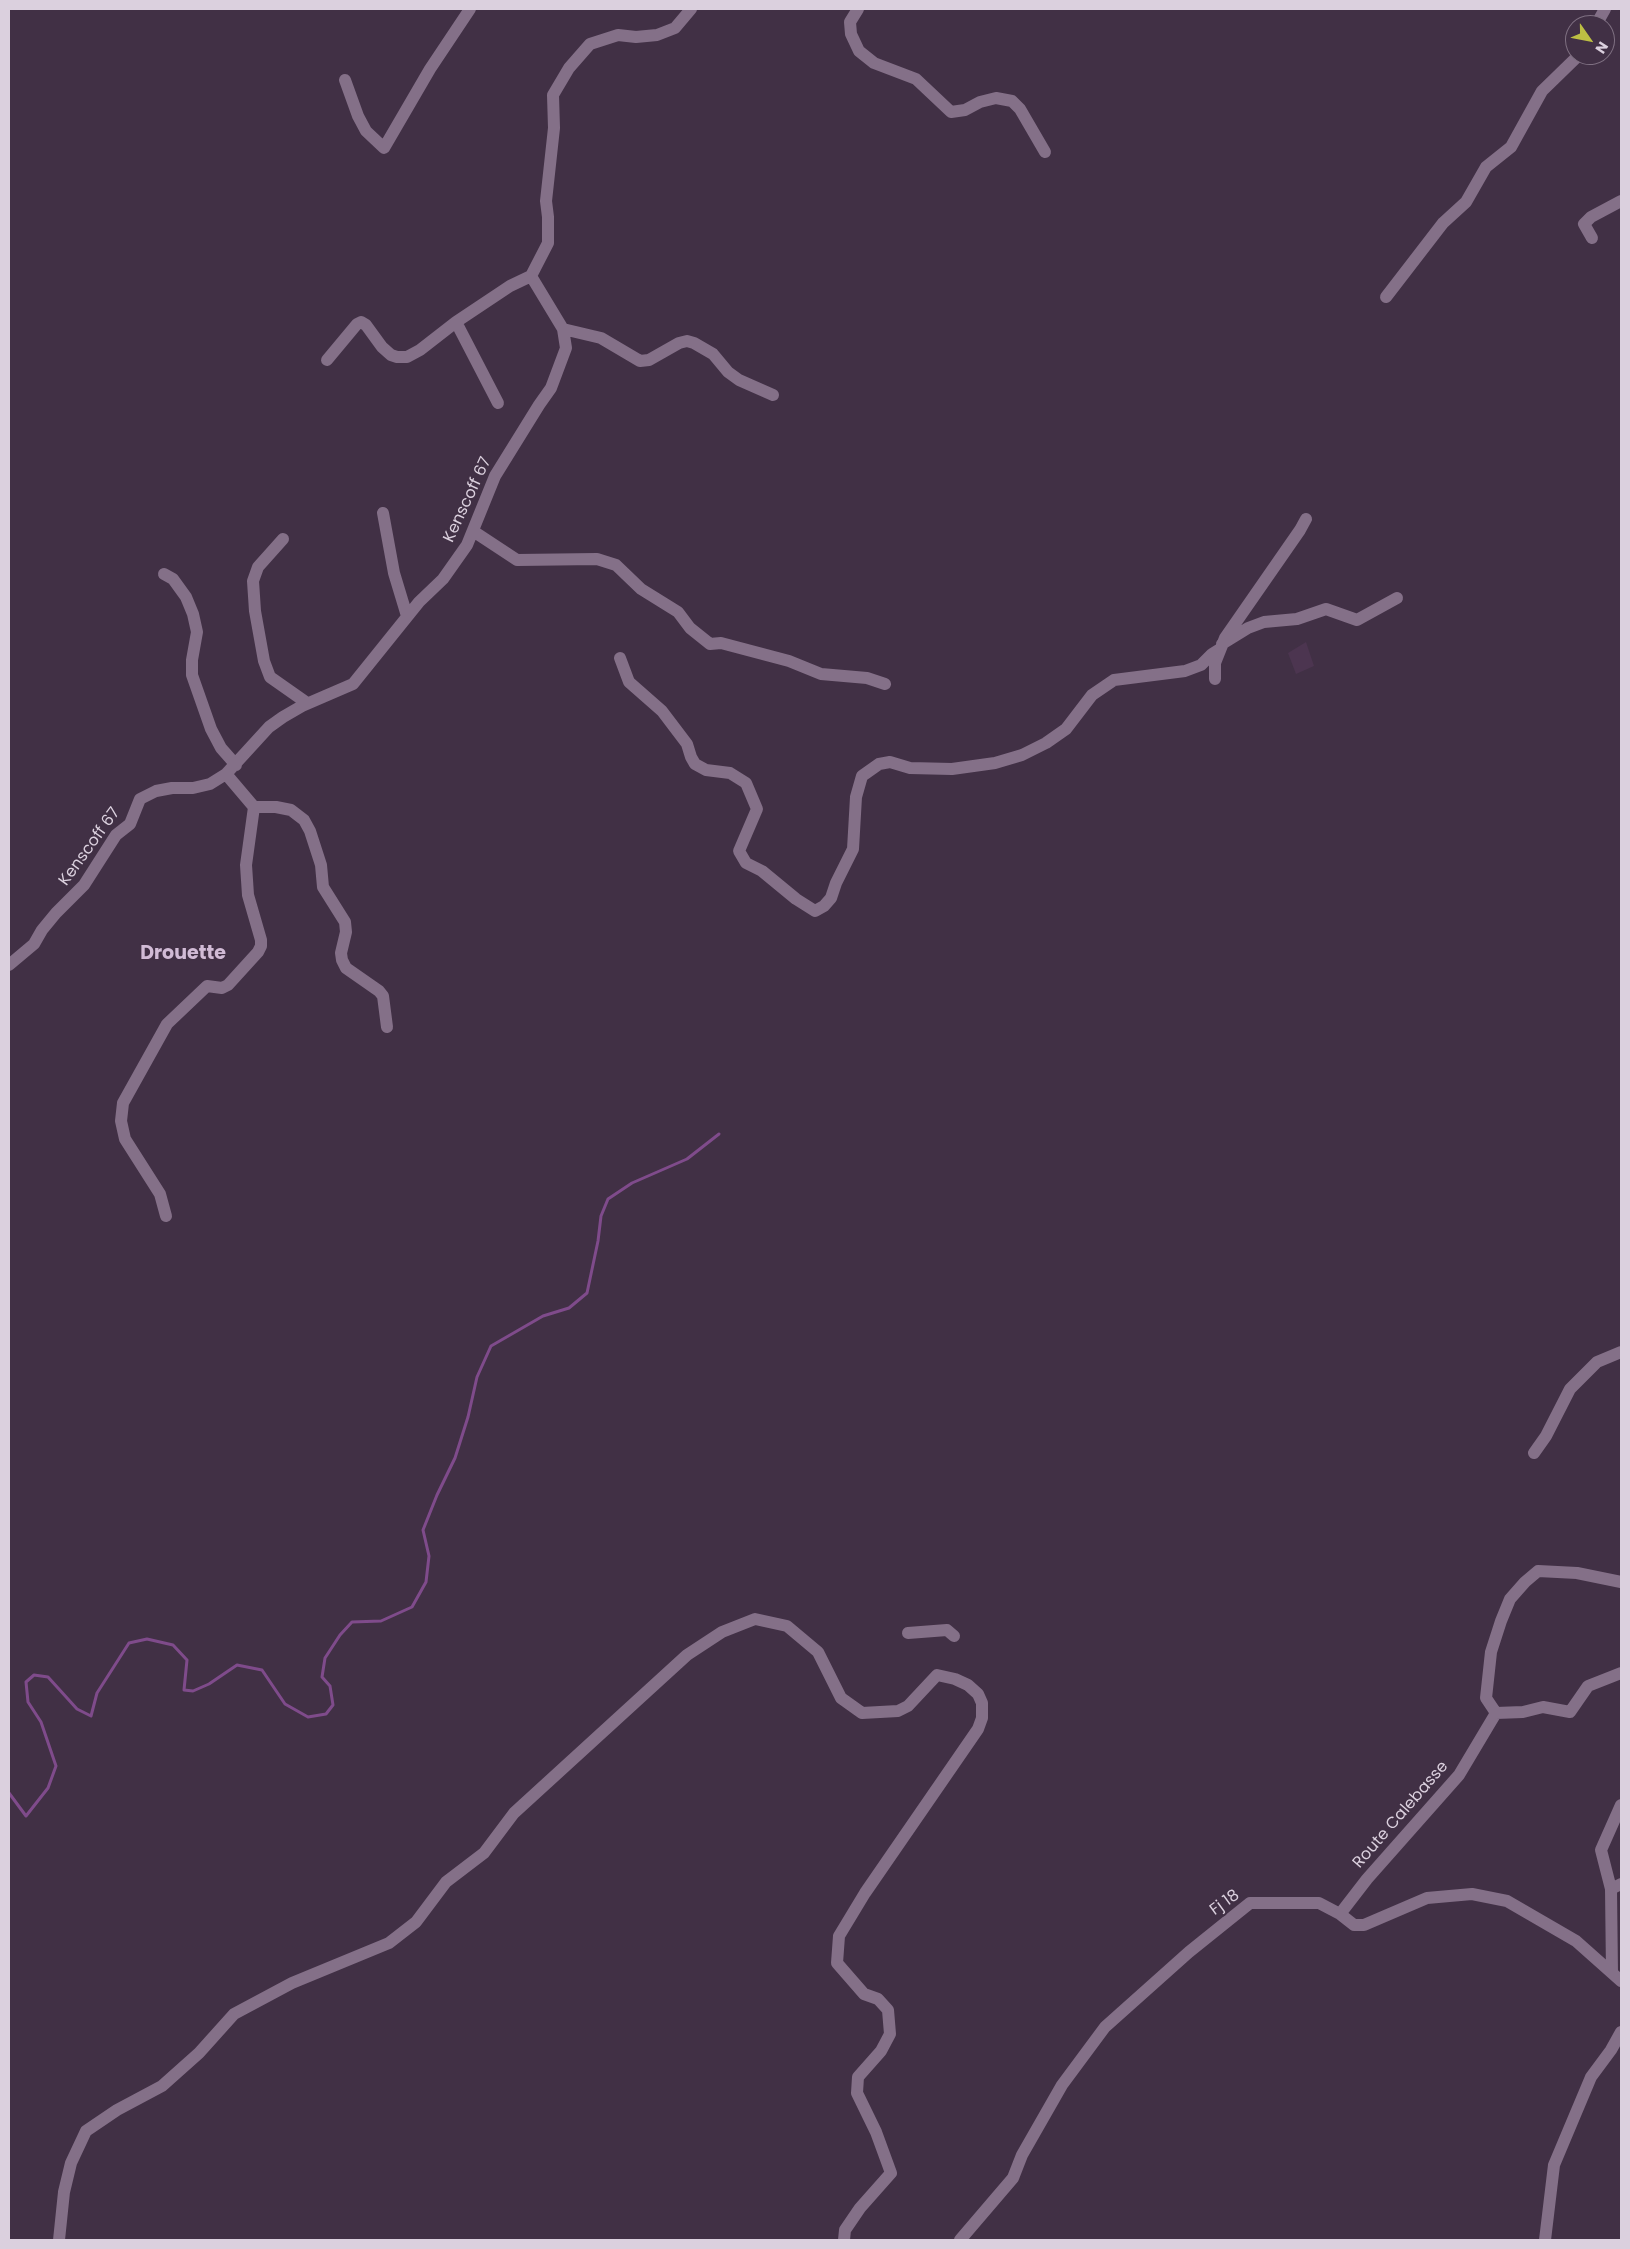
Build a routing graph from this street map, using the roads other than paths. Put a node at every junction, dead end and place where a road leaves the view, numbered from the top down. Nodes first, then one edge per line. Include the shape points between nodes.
1 (470, 9) edge
2 (691, 9) edge
3 (858, 9) edge
4 (1569, 65) edge
5 (345, 80) dead end
6 (1045, 152) dead end
7 (1620, 201) edge
8 (1592, 238) dead end
9 (531, 276) junction
10 (1386, 297) dead end
11 (456, 322) junction
12 (563, 329) junction
13 (327, 360) dead end
14 (773, 395) dead end
15 (498, 403) dead end
16 (382, 513) dead end
17 (1306, 519) dead end
18 (473, 531) junction
19 (283, 539) dead end
20 (164, 574) dead end
21 (1397, 598) dead end
22 (407, 616) junction
23 (1221, 647) junction
24 (620, 658) dead end
25 (1215, 678) dead end
26 (884, 684) dead end
27 (306, 704) junction
28 (236, 765) junction
29 (226, 774) junction
30 (254, 808) junction
31 (9, 965) edge
32 (388, 1028) dead end
33 (166, 1216) dead end
34 (1621, 1352) edge
35 (1534, 1452) dead end
36 (1621, 1582) edge
37 (908, 1634) dead end
38 (954, 1636) dead end
39 (1621, 1673) edge
40 (1496, 1712) junction
41 (1621, 1805) edge
42 (1616, 1886) edge
43 (1340, 1914) junction
44 (1616, 1977) edge
45 (1621, 2032) edge
46 (59, 2240) edge
47 (844, 2240) edge
48 (960, 2240) edge
49 (1545, 2240) edge

1 - 5 street via 384,148 366,131
2 - 9 street via 675,28 657,35 618,35 590,44 560,83 553,95 554,128 546,201 548,244
3 - 6 street via 850,22 858,51 874,63 916,79 950,112 996,98 1012,100
4 - 10 street via 1542,91 1511,147 1486,166 1466,202 1443,222
7 - 8 street via 1584,224
9 - 11 street
9 - 12 street, Kenscoff 67
11 - 13 street via 407,357 397,357 382,347 366,325 359,323
11 - 15 street
12 - 14 street via 601,338 640,361 650,360 679,343 694,343 713,354 739,380
12 - 18 street, Kenscoff 67 via 566,348 555,379 495,476
16 - 22 street
17 - 23 street
18 - 22 street, Kenscoff 67 via 443,579
18 - 26 street via 517,560 597,559 616,565 641,589 678,612 690,628 710,644 721,643 789,660 821,674 867,678
19 - 27 street via 258,567 253,580 255,610 264,662 270,677
20 - 28 street via 173,579 193,614 197,632 192,675 220,748
21 - 23 street via 1357,620 1326,609 1297,619 1264,622 1248,628
22 - 27 street, Kenscoff 67 via 353,684
23 - 24 street via 1201,665 1185,672 1114,680 1092,695 1066,729 1022,756 952,769 910,768 890,762 879,764 862,776 856,797 853,849 831,898 815,911 762,871 746,863 739,851 757,809 746,783 730,774 706,770 695,764 687,744 662,711 629,682
23 - 25 street via 1215,663
27 - 28 street, Kenscoff 67 via 269,727
28 - 29 street, Kenscoff 67
29 - 30 street
29 - 31 street, Kenscoff 67 via 210,784 156,791 140,799 130,824 116,835 84,885 56,913 34,944
30 - 32 street via 291,810 304,820 321,865 323,887 345,922 342,960 346,968 383,996
30 - 33 street via 246,865 248,895 261,940 258,952 228,985 222,988 207,986 167,1024 123,1103 121,1122 125,1139 160,1194
34 - 35 street via 1598,1362 1570,1389
36 - 40 street via 1577,1573 1538,1571 1525,1582 1510,1599 1491,1652 1486,1698
37 - 38 street via 947,1630
39 - 40 street via 1588,1686 1570,1712 1543,1707 1523,1712
40 - 43 street, Route Calebasse via 1459,1775
41 - 42 street via 1601,1850
42 - 44 street
43 - 44 street, Fj 18 via 1354,1925 1364,1925 1427,1898 1472,1894 1507,1901 1576,1941
43 - 48 street, Fj 18 via 1319,1903 1250,1903 1189,1952 1105,2027 1062,2085 1022,2155 1013,2178
45 - 49 street via 1590,2077 1554,2165
46 - 47 street via 71,2163 86,2131 162,2086 199,2053 234,2014 292,1983 390,1943 416,1922 446,1882 484,1853 514,1813 687,1655 722,1632 755,1619 787,1626 818,1652 841,1698 862,1713 898,1711 925,1690 937,1675 968,1685 982,1703 978,1729 839,1936 837,1963 864,1994 878,1999 888,2010 890,2034 881,2051 858,2077 857,2093 891,2173 860,2208 845,2230

